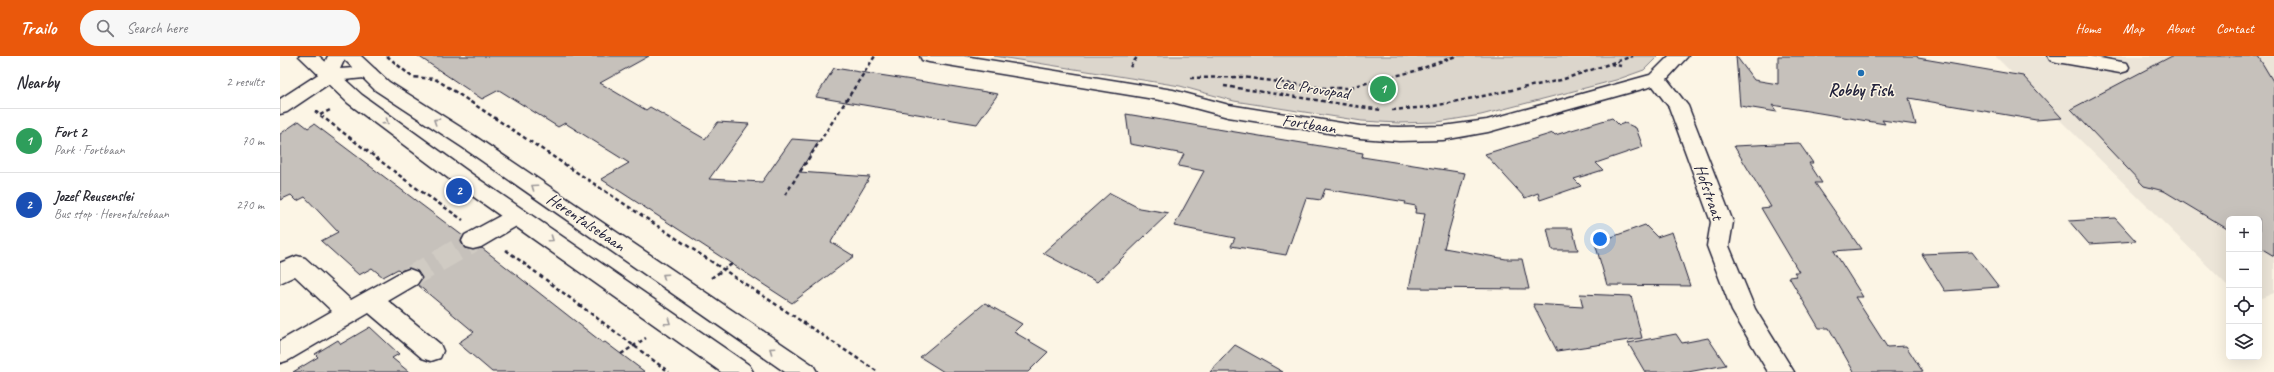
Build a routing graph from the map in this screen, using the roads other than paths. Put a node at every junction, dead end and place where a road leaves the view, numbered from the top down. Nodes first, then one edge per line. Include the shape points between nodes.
1 (308, 56) edge
2 (337, 56) edge
3 (350, 56) edge
4 (929, 56) edge
5 (1679, 56) edge
6 (2057, 56) edge
7 (2120, 66) dead end
8 (368, 73) junction
9 (328, 76) junction
10 (1657, 78) junction
11 (280, 108) edge
12 (517, 216) junction
13 (473, 241) tunnel mouth
14 (280, 274) edge
15 (409, 278) tunnel mouth
16 (371, 300) junction
17 (349, 313) junction
18 (431, 351) dead end
19 (280, 353) edge
20 (740, 372) edge
21 (804, 372) edge
22 (1781, 372) edge

1 - 9 street, Herentalsebaan
2 - 9 street
3 - 8 street, Herentalsebaan
4 - 10 street, Fortbaan via 1173,96 1228,111 1360,132 1399,134 1443,133 1488,126
5 - 10 street, Fortbaan
6 - 7 street
8 - 9 street
21 -> 8 street, Herentalsebaan via 469,142 382,86
9 - 11 street
9 -> 12 street, Herentalsebaan via 361,103
10 - 22 street, Hofstraat via 1678,106 1722,222 1718,246 1744,311
12 - 13 street
12 -> 20 street, Herentalsebaan
14 - 17 street via 297,264
15 - 16 street
16 - 17 street
16 - 18 street
17 - 19 street

